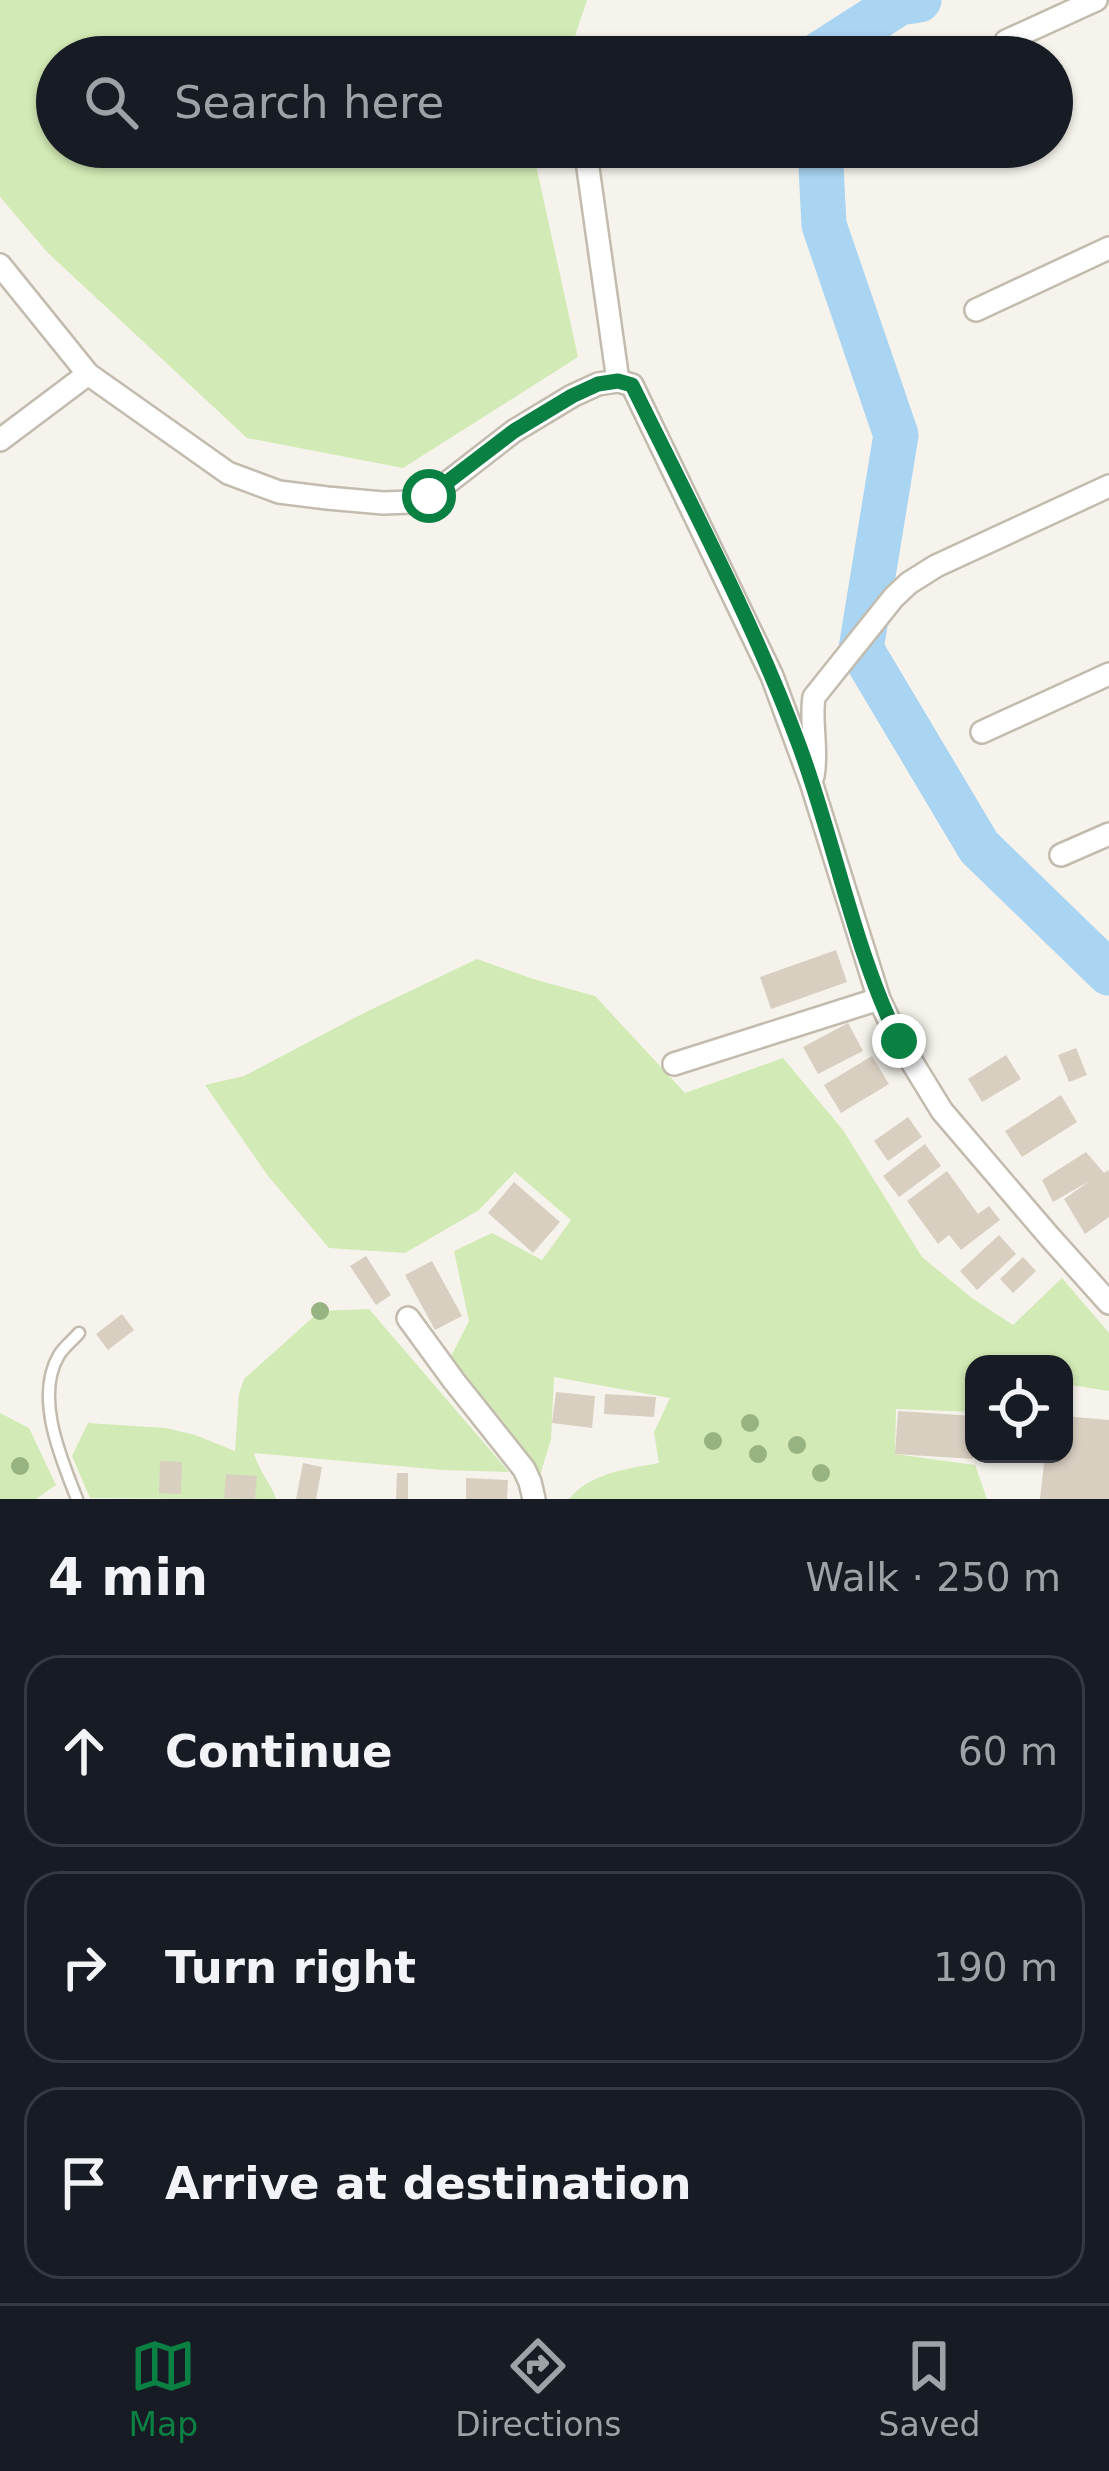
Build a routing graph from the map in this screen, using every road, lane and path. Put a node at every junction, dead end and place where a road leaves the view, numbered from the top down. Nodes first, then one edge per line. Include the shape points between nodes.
1 (1096, 0) edge
2 (1017, 36) edge
3 (588, 168) edge
4 (1109, 248) edge
5 (0, 265) edge
6 (976, 310) dead end
7 (88, 374) junction
8 (618, 381) junction
9 (0, 440) edge
10 (1109, 486) edge
11 (1109, 674) edge
12 (982, 732) dead end
13 (812, 782) junction
14 (1109, 834) edge
15 (1061, 855) dead end
16 (879, 999) junction
17 (674, 1064) dead end
18 (1109, 1303) edge
19 (408, 1318) dead end
20 (79, 1333) dead end
21 (77, 1499) edge
22 (534, 1499) edge

1 - 2 street
3 - 8 street
4 - 6 street
5 - 7 street
7 - 8 street via 228,473 279,492 383,503 429,496 514,431 572,396
7 - 9 street
8 - 13 street via 632,385 726,577
10 - 13 street via 909,583 814,697
11 - 12 street
13 - 16 street
14 - 15 street
16 - 17 street
16 - 18 street via 942,1111
19 - 22 street via 524,1469
20 - 21 lane via 59,1354 49,1404

